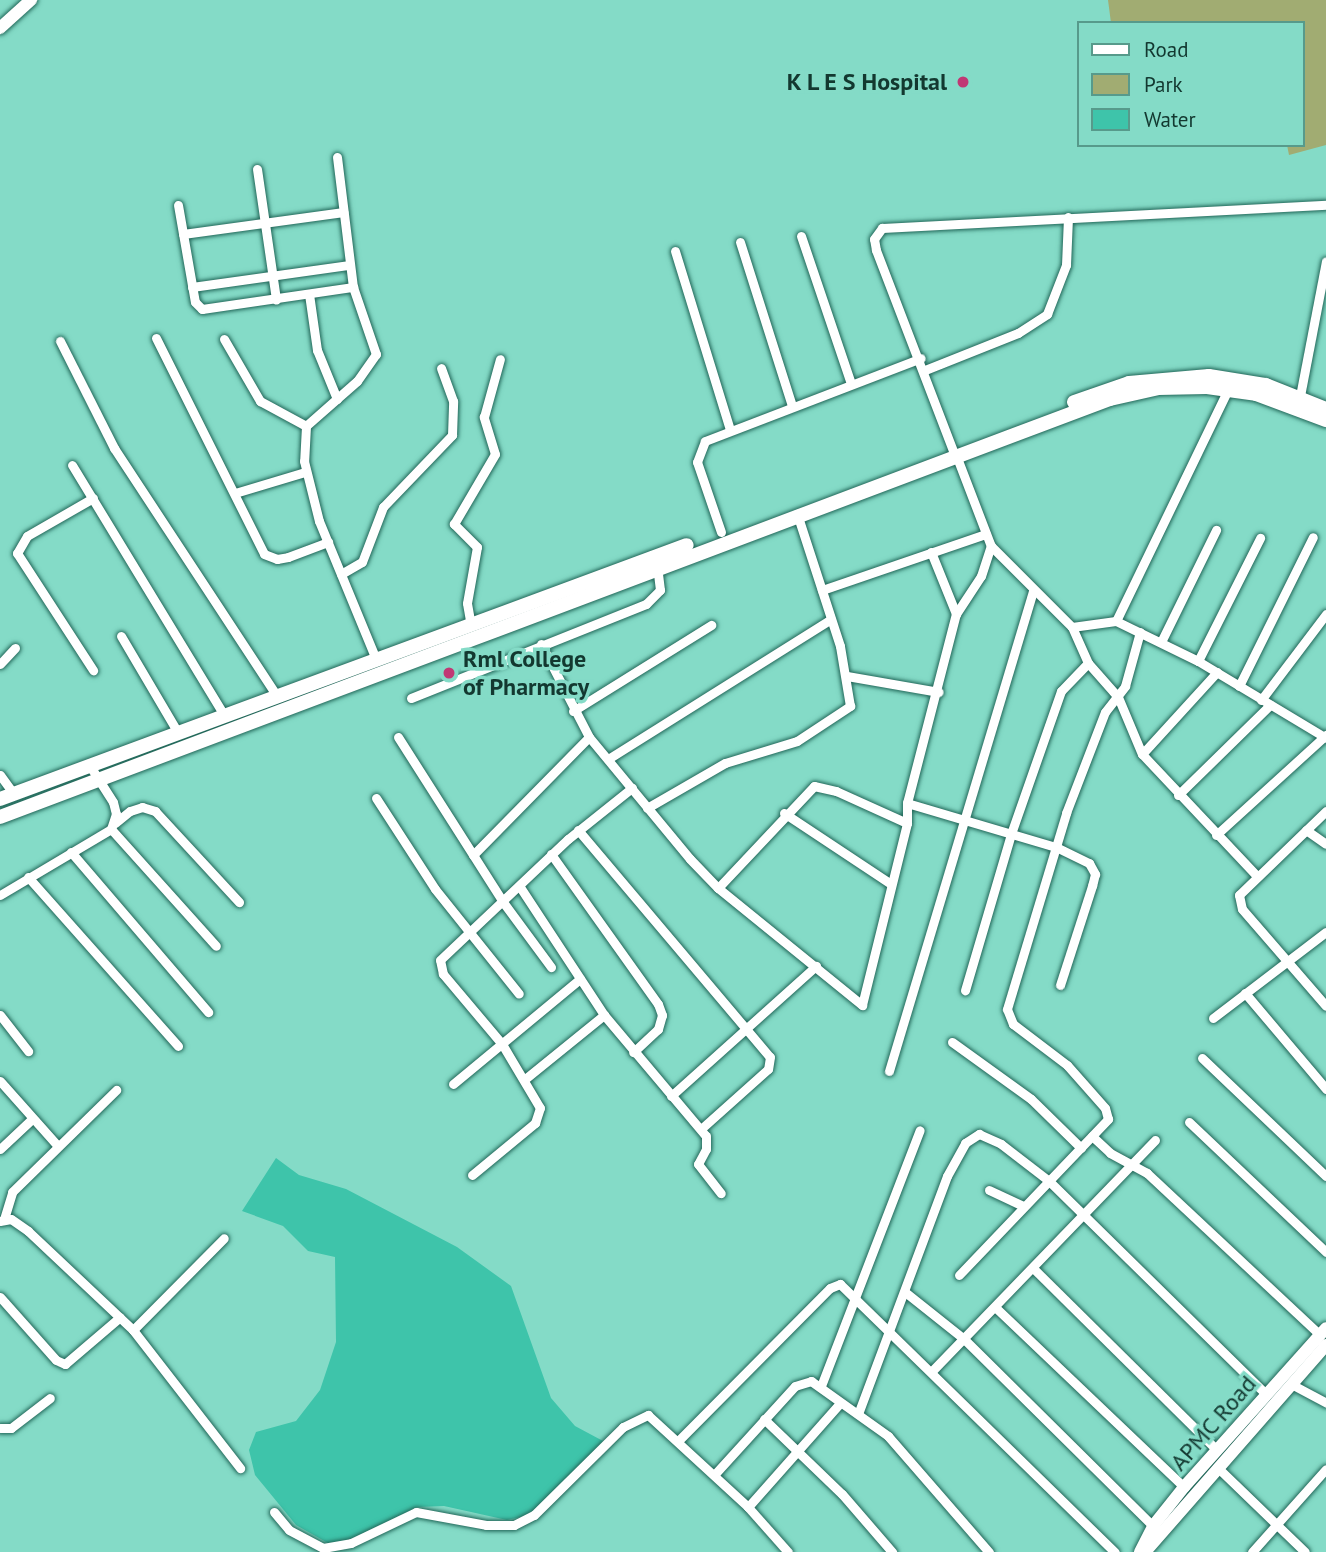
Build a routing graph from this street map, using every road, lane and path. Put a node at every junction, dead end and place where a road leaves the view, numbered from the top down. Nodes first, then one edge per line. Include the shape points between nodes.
1 (26, 3) edge
2 (0, 28) edge
3 (337, 157) dead end
4 (257, 169) dead end
5 (178, 205) dead end
6 (1326, 205) edge
7 (344, 212) junction
8 (1068, 217) junction
9 (265, 222) junction
10 (183, 234) junction
11 (801, 236) dead end
12 (740, 242) dead end
13 (675, 251) dead end
14 (1326, 261) edge
15 (349, 265) junction
16 (272, 275) junction
17 (192, 287) junction
18 (353, 287) junction
19 (309, 294) junction
20 (276, 300) junction
21 (156, 338) dead end
22 (225, 339) dead end
23 (60, 341) dead end
24 (920, 358) junction
25 (500, 359) dead end
26 (442, 368) dead end
27 (925, 370) junction
28 (851, 384) junction
29 (1228, 389) junction
30 (1300, 396) junction
31 (337, 399) junction
32 (792, 406) junction
33 (1326, 409) edge
34 (1326, 420) edge
35 (306, 426) junction
36 (730, 430) junction
37 (954, 453) junction
38 (72, 465) dead end
39 (305, 472) junction
40 (235, 493) junction
41 (93, 498) junction
42 (797, 514) junction
43 (1216, 530) dead end
44 (722, 532) junction
45 (986, 534) junction
46 (1314, 537) dead end
47 (1260, 538) dead end
48 (328, 542) junction
49 (991, 546) junction
50 (932, 552) junction
51 (657, 566) junction
52 (341, 574) junction
53 (822, 590) junction
54 (1033, 591) junction
55 (956, 614) junction
56 (1326, 614) edge
57 (831, 620) junction
58 (1116, 621) junction
59 (710, 625) dead end
60 (471, 626) junction
61 (1072, 627) junction
62 (1140, 632) junction
63 (121, 636) dead end
64 (1161, 642) junction
65 (541, 644) junction
66 (15, 648) dead end
67 (376, 659) junction
68 (1198, 661) junction
69 (1088, 663) junction
70 (0, 664) edge
71 (93, 670) dead end
72 (1217, 672) junction
73 (847, 676) junction
74 (1239, 686) junction
75 (939, 692) junction
76 (277, 696) junction
77 (1118, 697) junction
78 (411, 698) dead end
79 (1265, 703) junction
80 (573, 711) junction
81 (224, 715) junction
82 (398, 737) dead end
83 (589, 737) junction
84 (1325, 737) edge
85 (180, 738) junction
86 (1142, 754) junction
87 (608, 759) junction
88 (90, 766) junction
89 (0, 775) edge
90 (98, 779) junction
91 (632, 788) junction
92 (15, 794) junction
93 (1178, 795) junction
94 (376, 798) dead end
95 (0, 799) edge
96 (907, 803) junction
97 (647, 808) junction
98 (1326, 811) edge
99 (784, 814) junction
100 (0, 817) edge
101 (963, 822) junction
102 (907, 823) junction
103 (113, 826) junction
104 (578, 830) junction
105 (1306, 830) junction
106 (1011, 834) junction
107 (1216, 835) junction
108 (1326, 844) edge
109 (1056, 847) junction
110 (71, 852) junction
111 (551, 854) junction
112 (473, 855) junction
113 (1256, 875) junction
114 (28, 877) junction
115 (891, 884) junction
116 (520, 887) junction
117 (718, 888) junction
118 (0, 895) edge
119 (239, 902) dead end
120 (503, 902) junction
121 (468, 932) junction
122 (1326, 932) edge
123 (216, 946) dead end
124 (1289, 961) junction
125 (816, 966) junction
126 (551, 968) dead end
127 (580, 979) junction
128 (1060, 985) dead end
129 (965, 990) dead end
130 (1245, 993) junction
131 (519, 994) dead end
132 (1326, 1006) edge
133 (208, 1012) dead end
134 (0, 1015) edge
135 (604, 1015) junction
136 (1213, 1018) dead end
137 (746, 1029) junction
138 (952, 1042) dead end
139 (502, 1044) junction
140 (178, 1046) dead end
141 (28, 1051) dead end
142 (633, 1052) junction
143 (1202, 1058) dead end
144 (889, 1071) dead end
145 (526, 1079) junction
146 (453, 1084) dead end
147 (1, 1085) edge
148 (1326, 1088) edge
149 (116, 1090) dead end
150 (671, 1096) junction
151 (32, 1119) junction
152 (1189, 1122) dead end
153 (701, 1129) junction
154 (920, 1130) dead end
155 (1092, 1136) junction
156 (1155, 1140) dead end
157 (58, 1146) junction
158 (1081, 1148) junction
159 (0, 1149) edge
160 (1133, 1166) junction
161 (472, 1175) dead end
162 (1326, 1176) edge
163 (1049, 1181) junction
164 (989, 1190) dead end
165 (721, 1193) dead end
166 (1024, 1206) junction
167 (1084, 1214) junction
168 (2, 1220) edge
169 (224, 1238) dead end
170 (1326, 1252) edge
171 (1033, 1268) junction
172 (960, 1275) dead end
173 (905, 1292) junction
174 (856, 1296) junction
175 (0, 1297) edge
176 (995, 1307) junction
177 (120, 1317) junction
178 (133, 1330) junction
179 (890, 1336) junction
180 (1324, 1336) edge
181 (964, 1339) junction
182 (932, 1371) junction
183 (1291, 1384) junction
184 (821, 1386) junction
185 (1266, 1394) junction
186 (50, 1398) dead end
187 (1326, 1403) edge
188 (840, 1404) junction
189 (858, 1414) junction
190 (764, 1419) junction
191 (0, 1428) edge
192 (679, 1440) junction
193 (1216, 1449) junction
194 (800, 1452) junction
195 (1217, 1467) junction
196 (240, 1468) dead end
197 (1326, 1469) edge
198 (714, 1475) junction
199 (1184, 1487) junction
200 (748, 1507) junction
201 (274, 1512) dead end
202 (1277, 1523) junction
203 (1153, 1526) junction
204 (788, 1552) edge
205 (892, 1552) edge
206 (989, 1552) edge
207 (1115, 1552) edge
208 (1142, 1552) edge
209 (1252, 1552) edge
210 (1306, 1552) edge

1 - 2 street
3 - 7 street
4 - 9 street
5 - 10 street
6 - 8 street
7 - 9 street
7 - 15 street
8 - 24 street via 882,228 874,239 876,250
8 - 27 street via 1066,265 1047,314 1018,333
9 - 10 street
9 - 16 street
10 - 17 street
11 - 28 street
12 - 32 street
13 - 36 street
14 - 30 street
15 - 16 street
15 - 18 street
16 - 17 street
16 - 20 street
17 - 20 street via 202,309
18 - 19 street
18 - 31 street via 376,354
19 - 20 street
19 - 31 street via 317,350
21 - 40 street
22 - 35 street via 260,401
23 - 76 street via 114,448
24 - 27 street
24 - 28 street
25 - 60 street via 484,417 495,454 454,524 477,547 467,603
26 - 52 street via 453,401 452,435 383,507 362,562
27 - 37 street
28 - 32 street
29 - 34 main road via 1266,396
29 - 37 main road via 1158,388 1131,393
29 - 58 street
30 - 33 main road
30 - 37 main road via 1232,378 1189,375 1150,379 1105,390
31 - 35 street
32 - 36 street
35 - 39 street
36 - 44 street via 705,442 697,454
37 - 42 main road
37 - 44 main road
37 - 45 street
38 - 41 street
39 - 40 street
39 - 48 street
40 - 48 street via 253,534 270,558 288,557
41 - 71 street via 27,536 17,553
41 - 81 street
42 - 51 main road
42 - 53 street
43 - 64 street
44 - 60 main road
45 - 49 street
45 - 50 street
46 - 74 street
47 - 68 street
48 - 52 street
49 - 54 street
49 - 55 street via 981,576
50 - 53 street
50 - 55 street
51 - 65 street via 662,582 652,600
51 - 85 main road
52 - 67 street
53 - 57 street
54 - 61 street
54 - 101 street
55 - 75 street
56 - 79 street
57 - 73 street
57 - 87 street
58 - 61 street
58 - 62 street
59 - 80 street
60 - 67 main road
61 - 69 street
62 - 64 street
62 - 77 street
63 - 85 street
64 - 68 street
65 - 78 street
65 - 80 street
66 - 70 street
67 - 76 main road
68 - 72 street
69 - 77 street
69 - 106 street via 1061,691
72 - 74 street
72 - 86 street
73 - 75 street
73 - 97 street via 850,706 834,720 782,747 725,762
74 - 79 street
75 - 96 street
76 - 81 main road
77 - 86 street
77 - 109 street via 1105,712 1089,748
79 - 84 street
79 - 93 street
80 - 83 street
81 - 85 main road
82 - 112 street
83 - 87 street
83 - 112 street
84 - 107 street
85 - 88 main road
85 - 90 main road
86 - 93 street
87 - 91 street
88 - 90 street
88 - 92 main road
89 - 92 street
90 - 100 main road
90 - 103 street via 113,802
91 - 97 street
91 - 104 street
92 - 95 main road
93 - 107 street
94 - 121 street
96 - 101 street
96 - 102 street
97 - 117 street
98 - 105 street
99 - 102 street via 807,789 824,786
99 - 115 street
99 - 117 street
101 - 106 street
101 - 144 street
102 - 115 street
103 - 110 street
103 - 119 street via 142,807 155,811
103 - 123 street
104 - 111 street
104 - 137 street
105 - 108 street
105 - 113 street
106 - 109 street
106 - 129 street
107 - 113 street
109 - 128 street via 1083,859 1095,874
109 - 155 street via 1008,1014 1013,1024 1060,1058 1105,1108 1108,1119
110 - 114 street
110 - 133 street
111 - 116 street
111 - 142 street via 658,1004 662,1015 658,1030
112 - 120 street
113 - 124 street via 1244,887 1239,902
114 - 118 street
114 - 140 street
115 - 125 street via 862,1005
116 - 120 street
116 - 127 street
117 - 125 street
120 - 121 street
120 - 126 street
121 - 131 street
121 - 139 street via 443,954 440,967
122 - 124 street
124 - 130 street
124 - 132 street
125 - 137 street
127 - 135 street
127 - 139 street
130 - 136 street
130 - 148 street
134 - 141 street
135 - 142 street
135 - 145 street
137 - 150 street
137 - 153 street via 771,1063
138 - 158 street via 1031,1099
139 - 145 street
139 - 146 street
142 - 150 street
143 - 162 street
145 - 161 street via 540,1108 539,1119
147 - 151 street
149 - 157 street
150 - 153 street
151 - 157 street
151 - 159 street
152 - 170 street
153 - 165 street via 708,1142 698,1164
154 - 174 street
155 - 158 street
155 - 160 street
156 - 160 street
157 - 168 street via 12,1192
158 - 163 street
160 - 167 street
160 - 180 street via 1147,1173
163 - 166 street
163 - 167 street
163 - 173 street via 993,1139 979,1134 970,1137 947,1176
164 - 166 street
166 - 172 street
167 - 171 street
167 - 185 street
168 - 177 street via 62,1260
169 - 178 street
171 - 176 street
171 - 193 street
173 - 179 street
173 - 181 street
174 - 179 street
174 - 184 street
174 - 192 street via 840,1284 830,1288
175 - 177 street via 65,1364
176 - 181 street
176 - 199 street
177 - 178 street
178 - 196 street
179 - 182 street
179 - 189 street
180 - 183 street, APMC Road
180 - 185 street, APMC Road
181 - 182 street
181 - 203 street
182 - 207 street via 1029,1473
183 - 187 street
183 - 195 street, APMC Road
184 - 188 street
184 - 190 street via 802,1381
185 - 193 street, APMC Road
186 - 191 street via 11,1429
188 - 189 street
188 - 194 street
189 - 206 street via 910,1458
190 - 194 street
190 - 198 street
192 - 198 street
192 - 201 street via 654,1416 638,1416 534,1515 514,1525 486,1525 416,1512 351,1543 323,1548 289,1530
193 - 199 street, APMC Road
194 - 200 street
194 - 205 street
195 - 202 street
195 - 208 street, APMC Road
197 - 202 street
198 - 200 street
199 - 203 street, APMC Road
200 - 204 street
202 - 209 street
202 - 210 street
203 - 208 street, APMC Road

